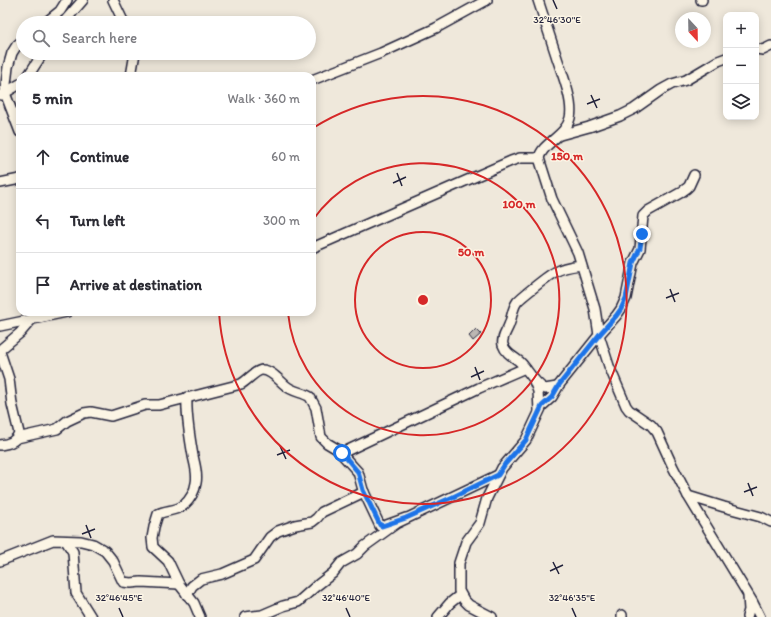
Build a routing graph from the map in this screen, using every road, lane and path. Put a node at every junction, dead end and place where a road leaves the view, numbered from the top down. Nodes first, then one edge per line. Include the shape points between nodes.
1 (67, 0) edge
2 (83, 0) edge
3 (113, 0) edge
4 (487, 0) edge
5 (538, 0) edge
6 (54, 16) edge
7 (69, 16) edge
8 (121, 16) edge
9 (771, 46) edge
10 (16, 47) edge
11 (759, 49) edge
12 (723, 59) edge
13 (38, 60) edge
14 (134, 60) edge
15 (31, 72) edge
16 (133, 72) edge
17 (316, 78) edge
18 (16, 86) edge
19 (3, 94) edge
20 (16, 123) edge
21 (560, 135) junction
22 (538, 158) junction
23 (694, 175) dead end
24 (16, 180) edge
25 (0, 183) edge
26 (316, 246) edge
27 (581, 264) junction
28 (47, 316) edge
29 (32, 319) junction
30 (0, 326) edge
31 (599, 335) junction
32 (525, 368) junction
33 (533, 377) junction
34 (557, 387) junction
35 (187, 397) junction
36 (539, 411) junction
37 (17, 438) junction
38 (0, 445) edge
39 (342, 453) junction
40 (498, 475) junction
41 (364, 492) junction
42 (688, 496) junction
43 (406, 518) junction
44 (771, 522) edge
45 (66, 541) junction
46 (0, 561) edge
47 (179, 584) junction
48 (187, 595) junction
49 (460, 595) junction
50 (748, 595) junction
51 (91, 617) edge
52 (200, 617) edge
53 (245, 617) edge
54 (438, 617) edge
55 (492, 617) edge
56 (747, 617) edge
57 (760, 617) edge

1 - 6 street
2 - 7 street
3 - 8 street
4 - 17 street via 436,28
5 - 21 street via 567,89 570,119
9 - 11 street
10 - 19 street via 8,67
12 - 21 street via 686,80 661,90 634,110
13 - 15 street
14 - 16 street
18 - 19 street
19 - 20 street
21 - 22 street via 541,151
22 - 26 street via 520,158 506,163
22 - 27 street via 552,199
23 - 31 street via 687,188 643,216 640,248 633,263 626,298 616,316
24 - 25 street
27 - 31 street via 595,310
27 - 32 street via 555,272 516,304 503,344 510,356 521,362
28 - 29 street
29 - 30 street
29 - 37 street via 20,333 0,349 9,379 18,429
31 - 34 street
31 - 42 street via 626,406 654,427
32 - 33 street
32 - 39 street
33 - 34 street via 537,384 545,389
33 - 36 street via 538,391
34 - 36 street
35 - 37 street via 159,405 146,405 111,416 84,413 57,429
35 - 39 street via 241,384 263,370 278,378 287,387 310,396 316,408 321,437
35 - 47 street via 196,484 185,504 158,514 152,538 155,550 168,561
36 - 40 street via 526,440
37 - 38 street
39 - 41 street via 358,472
40 - 43 street
40 - 49 street via 486,498 480,523 463,549 459,569
41 - 43 street via 381,526
41 - 48 street via 322,512 312,522 278,531 270,537 254,560 222,574 201,579 190,588
42 - 44 street
42 - 50 street
43 - 53 street via 341,563 333,573 298,602 262,615
45 - 46 street via 53,540
45 - 47 street via 82,541 105,551 123,582
45 - 51 street via 73,552 76,593
47 - 48 street
48 - 52 street
49 - 54 street
49 - 55 street via 469,605
50 - 56 street
50 - 57 street

